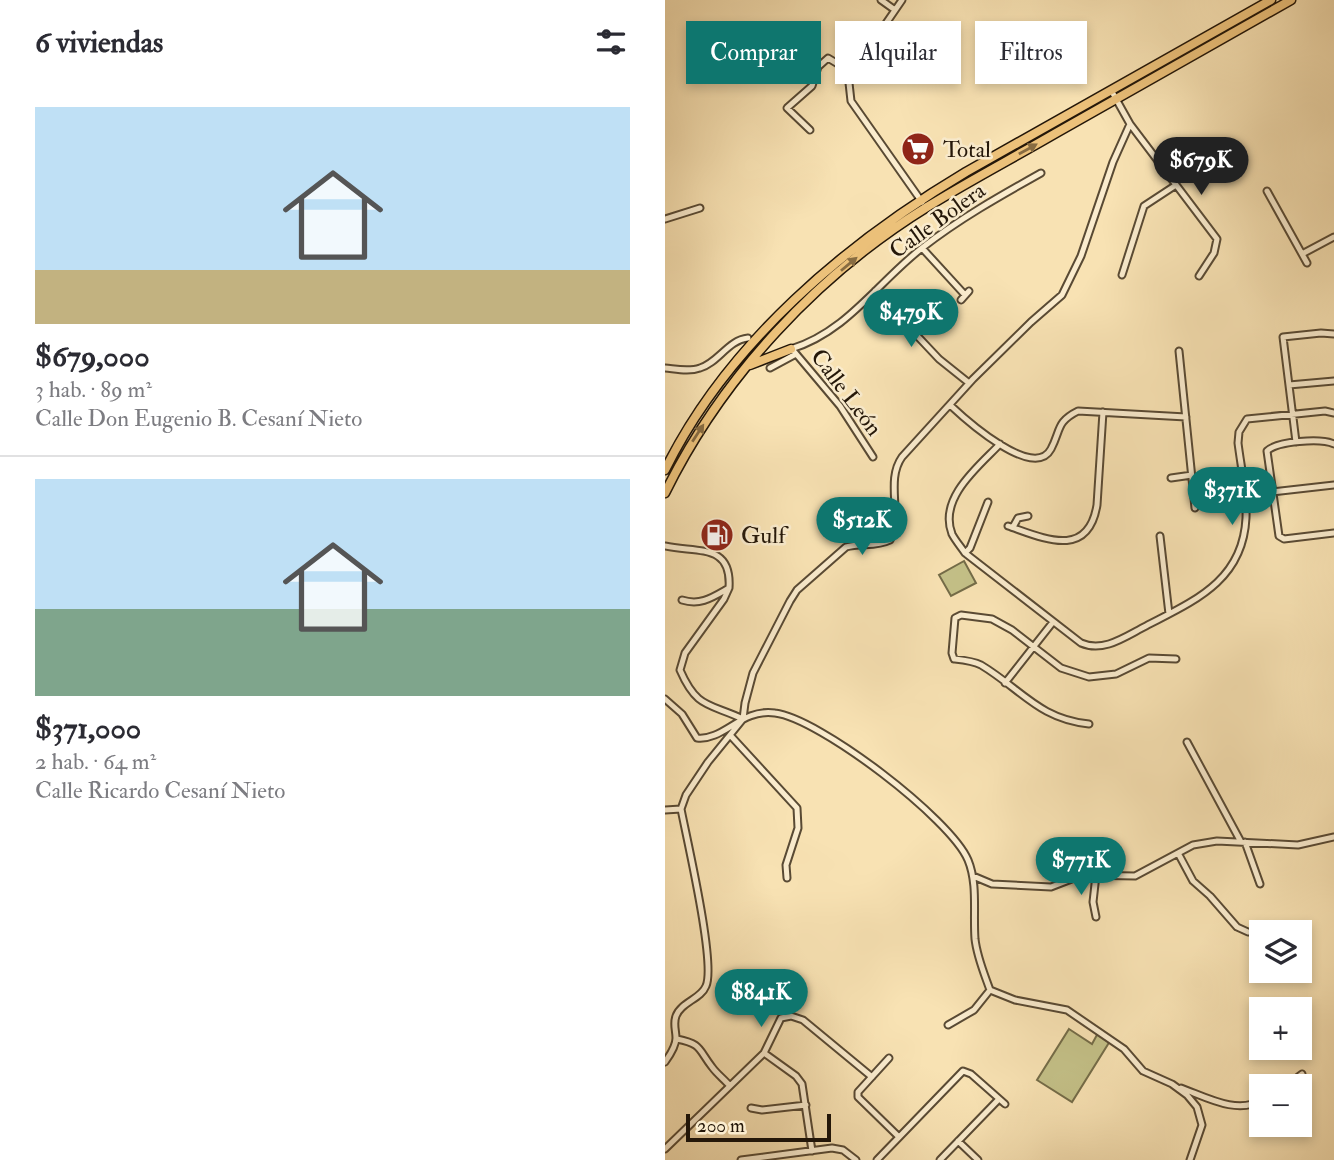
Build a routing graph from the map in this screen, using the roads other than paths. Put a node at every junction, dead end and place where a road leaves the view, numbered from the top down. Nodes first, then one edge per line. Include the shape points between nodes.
1 (881, 0) edge
2 (902, 0) edge
3 (1271, 0) edge
4 (1291, 0) edge
5 (895, 10) junction
6 (888, 21) edge
7 (835, 62) edge
8 (849, 84) edge
9 (1111, 90) junction
10 (1116, 99) junction
11 (1130, 124) junction
12 (810, 130) dead end
13 (1041, 173) dead end
14 (1177, 185) junction
15 (1266, 191) dead end
16 (923, 204) junction
17 (700, 208) dead end
18 (665, 219) edge
19 (1334, 237) edge
20 (922, 248) junction
21 (1302, 254) junction
22 (1307, 263) dead end
23 (1122, 275) dead end
24 (1199, 276) dead end
25 (876, 292) junction
26 (965, 296) dead end
27 (782, 313) junction
28 (1334, 334) edge
29 (748, 338) junction
30 (771, 339) junction
31 (793, 351) junction
32 (1179, 351) dead end
33 (747, 366) junction
34 (665, 368) edge
35 (770, 368) dead end
36 (732, 370) junction
37 (1334, 381) edge
38 (969, 383) junction
39 (1289, 385) junction
40 (950, 405) junction
41 (1103, 412) junction
42 (1334, 413) edge
43 (1292, 414) junction
44 (1185, 417) junction
45 (1296, 442) junction
46 (1000, 444) junction
47 (1334, 444) edge
48 (873, 457) dead end
49 (665, 470) edge
50 (1192, 475) junction
51 (1171, 478) dead end
52 (1334, 485) edge
53 (1272, 492) junction
54 (665, 493) edge
55 (984, 506) dead end
56 (1195, 508) dead end
57 (1028, 516) dead end
58 (1334, 533) edge
59 (1160, 536) dead end
60 (665, 546) edge
61 (965, 553) junction
62 (729, 589) junction
63 (683, 600) dead end
64 (1169, 614) junction
65 (1053, 622) junction
66 (1033, 647) junction
67 (1173, 659) dead end
68 (1005, 683) junction
69 (665, 699) edge
70 (743, 719) junction
71 (1089, 724) dead end
72 (730, 736) junction
73 (1187, 741) dead end
74 (681, 809) junction
75 (665, 810) edge
76 (1334, 837) edge
77 (1243, 842) junction
78 (1178, 853) junction
79 (1096, 875) junction
80 (973, 876) junction
81 (787, 878) dead end
82 (1260, 884) dead end
83 (1096, 916) dead end
84 (1249, 932) edge
85 (990, 990) junction
86 (948, 1025) dead end
87 (677, 1039) junction
88 (764, 1053) junction
89 (889, 1058) dead end
90 (665, 1062) edge
91 (872, 1077) junction
92 (1172, 1084) junction
93 (729, 1085) junction
94 (999, 1099) junction
95 (1005, 1104) dead end
96 (806, 1105) junction
97 (1249, 1106) edge
98 (751, 1108) dead end
99 (899, 1137) junction
100 (958, 1141) junction
101 (665, 1149) edge
102 (812, 1151) junction
103 (741, 1160) edge
104 (856, 1160) edge
105 (877, 1160) edge
106 (940, 1160) edge
107 (978, 1160) edge
108 (1190, 1160) edge

1 - 5 street
2 - 5 street
3 - 9 highway
4 - 10 highway
5 - 6 street
7 - 12 street via 828,58 822,61 812,86 787,108
8 - 16 street via 851,101
9 - 10 street
9 - 16 highway
10 - 11 street
16 -> 10 highway
11 - 14 street
11 - 38 street via 1062,295
13 - 20 street, Calle Bolera via 977,209
14 - 23 street via 1144,206
14 - 24 street via 1217,239
15 - 21 street
16 - 27 highway via 834,264
30 -> 16 highway via 854,260
17 - 18 street
19 - 21 street
20 - 25 street, Calle Bolera
20 - 26 street
21 - 22 street
25 - 31 street, Calle Bolera via 841,324
25 - 38 street via 939,359
27 - 29 highway
27 - 36 highway
28 - 39 street via 1283,337
29 - 34 street via 739,339 702,368
29 - 36 highway
30 - 31 highway via 774,350
30 - 33 highway
31 - 33 highway
31 - 35 street, Calle Bolera
31 - 48 street, Calle León via 840,406
32 - 44 street
54 -> 33 highway via 696,437
36 - 49 highway via 694,420
37 - 39 street
38 - 40 street
39 - 43 street
40 - 46 street
40 - 70 street via 897,463 890,540 846,547 797,590 753,673
41 - 44 street
41 - 46 street via 1078,411 1065,417 1050,452 1039,459
41 - 57 street via 1097,505 1089,528 1062,542 1010,526
42 - 43 street
43 - 45 street
43 - 64 street via 1255,417 1241,426 1238,443 1246,517 1239,551 1220,582
44 - 50 street
45 - 47 street
45 - 53 street via 1267,451
46 - 61 street via 961,485 951,505 952,533
50 - 51 street
50 - 56 street
52 - 53 street
53 - 58 street via 1279,536
55 - 61 street
59 - 64 street
60 - 62 street via 722,558 730,573
61 - 65 street
62 - 63 street via 705,602
62 - 70 street via 685,653 680,670 696,698
64 - 65 street via 1096,647 1081,643
65 - 66 street
66 - 67 street via 1061,668 1089,677 1116,674 1149,658
66 - 68 street
66 - 68 street via 992,619 955,618 954,659 979,664
68 - 71 street via 1044,711
69 - 70 street via 682,713 697,738 706,739
70 - 72 street
70 - 80 street via 752,713 775,713 822,731 875,768 946,828 967,857
72 - 74 street via 686,795
72 - 81 street via 797,807 798,828 786,865
73 - 77 street
74 - 75 street
74 - 87 street via 705,937 708,979 703,991 676,1016
76 - 77 street via 1298,845
77 - 78 street via 1193,845
77 - 82 street
78 - 79 street via 1135,876
78 - 84 street via 1193,881 1237,927
79 - 80 street via 1082,875 1051,887 992,884
79 - 83 street
80 - 85 street via 975,942
85 - 86 street via 974,1010
85 - 92 street via 1067,1010 1124,1049 1143,1070
87 - 90 street
87 - 93 street via 701,1047 712,1068
88 - 91 street via 781,1018 791,1016 803,1020
88 - 93 street
88 - 96 street via 799,1080
89 - 91 street
91 - 99 street via 857,1097
92 - 97 street via 1230,1105
92 - 108 street via 1193,1101 1201,1118 1202,1129
93 - 101 street
94 - 95 street
94 - 99 street via 963,1072
94 - 100 street
96 - 98 street
96 - 102 street
99 - 105 street
100 - 106 street
100 - 107 street
102 - 103 street
102 - 104 street via 843,1150

